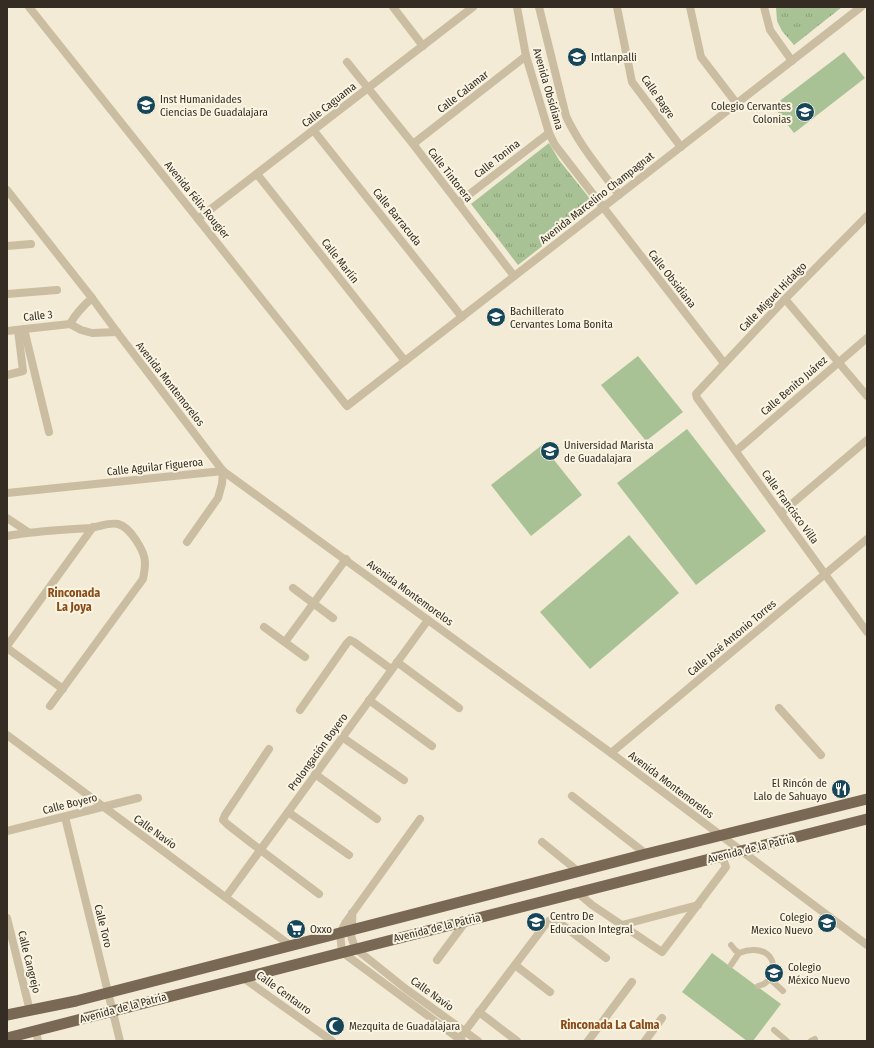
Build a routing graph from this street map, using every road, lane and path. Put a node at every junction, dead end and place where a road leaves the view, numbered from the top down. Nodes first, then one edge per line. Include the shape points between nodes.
1 (29, 7) edge
2 (393, 7) edge
3 (473, 7) edge
4 (517, 7) edge
5 (540, 7) edge
6 (617, 7) edge
7 (690, 7) edge
8 (764, 7) edge
9 (861, 7) edge
10 (423, 46) junction
11 (526, 56) junction
12 (792, 61) junction
13 (347, 62) dead end
14 (368, 88) junction
15 (737, 104) junction
16 (314, 131) junction
17 (548, 133) junction
18 (412, 144) junction
19 (681, 147) junction
20 (258, 174) junction
21 (7, 190) edge
22 (619, 195) junction
23 (458, 203) junction
24 (603, 208) junction
25 (867, 216) edge
26 (198, 219) junction
27 (31, 244) dead end
28 (7, 246) edge
29 (514, 276) junction
30 (58, 290) dead end
31 (7, 294) edge
32 (92, 298) junction
33 (785, 299) junction
34 (462, 317) junction
35 (70, 324) junction
36 (21, 329) junction
37 (7, 330) edge
38 (116, 332) junction
39 (867, 338) edge
40 (405, 362) junction
41 (838, 362) junction
42 (724, 364) junction
43 (7, 375) edge
44 (696, 394) joint
45 (867, 396) edge
46 (347, 406) joint
47 (49, 432) dead end
48 (867, 440) edge
49 (736, 451) junction
50 (223, 471) junction
51 (7, 493) edge
52 (781, 513) junction
53 (7, 518) edge
54 (93, 527) junction
55 (28, 532) junction
56 (7, 536) edge
57 (867, 539) edge
58 (187, 542) dead end
59 (346, 559) junction
60 (825, 574) junction
61 (293, 588) dead end
62 (313, 603) junction
63 (333, 618) dead end
64 (428, 620) junction
65 (264, 627) dead end
66 (867, 632) edge
67 (285, 642) junction
68 (7, 647) edge
69 (305, 657) dead end
70 (397, 662) junction
71 (392, 670) junction
72 (63, 689) junction
73 (370, 700) junction
74 (50, 706) dead end
75 (459, 708) dead end
76 (779, 708) dead end
77 (300, 710) dead end
78 (7, 735) edge
79 (342, 737) junction
80 (432, 746) dead end
81 (268, 749) dead end
82 (611, 753) junction
83 (821, 755) dead end
84 (316, 774) junction
85 (404, 780) dead end
86 (572, 796) dead end
87 (138, 798) dead end
88 (867, 799) edge
89 (102, 807) junction
90 (288, 812) junction
91 (65, 816) junction
92 (377, 819) dead end
93 (420, 819) dead end
94 (867, 819) edge
95 (7, 831) edge
96 (720, 835) junction
97 (542, 842) dead end
98 (260, 850) junction
99 (741, 851) junction
100 (646, 854) junction
101 (349, 855) dead end
102 (722, 856) junction
103 (579, 872) junction
104 (578, 893) junction
105 (319, 894) dead end
106 (226, 897) junction
107 (698, 905) junction
108 (7, 918) edge
109 (466, 921) junction
110 (622, 925) junction
111 (345, 932) junction
112 (731, 945) dead end
113 (867, 945) edge
114 (291, 946) junction
115 (356, 949) junction
116 (342, 952) junction
117 (739, 953) junction
118 (606, 958) dead end
119 (437, 960) dead end
120 (516, 965) junction
121 (731, 965) dead end
122 (242, 977) junction
123 (770, 979) junction
124 (632, 982) dead end
125 (758, 986) dead end
126 (783, 991) dead end
127 (108, 992) junction
128 (550, 992) dead end
129 (76, 1001) junction
130 (30, 1011) junction
131 (113, 1011) junction
132 (479, 1012) junction
133 (7, 1015) edge
134 (662, 1018) dead end
135 (79, 1020) junction
136 (774, 1030) dead end
137 (465, 1031) junction
138 (37, 1036) edge
139 (7, 1038) edge
140 (460, 1040) edge
141 (120, 1041) edge
142 (331, 1041) edge
143 (478, 1041) edge
144 (517, 1041) edge
145 (588, 1041) edge
146 (645, 1041) edge
147 (787, 1041) edge

1 - 26 street, Avenida Félix Rougier
2 - 10 street
3 - 10 street, Calle Caguama
4 - 11 street, Avenida Obsidiana
5 - 22 street, Avenida Obsidiana via 571,128
6 - 19 street, Calle Bagre via 632,82
7 - 15 street via 701,57
8 - 12 street via 770,30
9 - 12 street, Avenida Marcelino Champagnat
10 - 14 street, Calle Caguama
11 - 17 street, Avenida Obsidiana
11 - 18 street, Calle Calamar
12 - 15 street, Avenida Marcelino Champagnat
13 - 14 street, Calle Tintorera
14 - 16 street, Calle Caguama
14 - 18 street, Calle Tintorera
15 - 19 street, Avenida Marcelino Champagnat
16 - 20 street, Calle Caguama
16 - 34 street, Calle Barracuda
17 - 23 street, Calle Tonina
17 - 24 street, Avenida Obsidiana
18 - 23 street, Calle Tintorera
19 - 22 street, Avenida Marcelino Champagnat
20 - 26 street, Calle Caguama
20 - 40 street, Calle Marlín
21 - 32 street, Avenida Montemorelos
22 - 24 street, Avenida Marcelino Champagnat
23 - 29 street, Calle Tintorera
24 - 29 street, Avenida Marcelino Champagnat
24 - 42 street, Calle Obsidiana
25 - 33 street, Calle Miguel Hidalgo
26 - 46 street, Avenida Félix Rougier
27 - 28 street
29 - 34 street, Avenida Marcelino Champagnat
30 - 31 street
32 - 35 street via 74,316
32 - 38 street, Avenida Montemorelos
33 - 41 street
33 - 42 street, Calle Miguel Hidalgo
34 - 40 street, Avenida Marcelino Champagnat
35 - 36 street, Calle 3
35 - 38 street, Calle 3 via 92,333
36 - 37 street, Calle 3
36 - 43 street via 23,371
36 - 47 street
38 - 50 street, Avenida Montemorelos
39 - 41 street, Calle Benito Juárez
40 - 46 street, Avenida Marcelino Champagnat
41 - 45 street
41 - 49 street, Calle Benito Juárez
42 - 44 street, Calle Miguel Hidalgo
44 - 49 street, Calle Francisco Villa
48 - 52 street
49 - 52 street, Calle Francisco Villa
50 - 51 street, Calle Aguilar Figueroa
50 - 58 street via 218,498
50 - 59 street, Avenida Montemorelos
52 - 60 street, Calle Francisco Villa
53 - 55 street
54 - 55 street
54 - 68 street
54 - 72 street via 119,524 125,528 143,553 143,578
55 - 56 street
57 - 60 street, Calle José Antonio Torres
59 - 62 street
59 - 64 street, Avenida Montemorelos
60 - 66 street, Calle Francisco Villa
60 - 82 street, Calle José Antonio Torres
61 - 62 street
62 - 63 street
62 - 67 street
64 - 70 street, Prolongación Boyero
64 - 82 street, Avenida Montemorelos
65 - 67 street
67 - 69 street
68 - 72 street
70 - 71 street, Prolongación Boyero
70 - 75 street
71 - 73 street, Prolongación Boyero
71 - 77 street via 350,640
72 - 74 street
73 - 79 street, Prolongación Boyero
73 - 80 street
76 - 83 street
78 - 89 street, Calle Navío
79 - 84 street, Prolongación Boyero
79 - 85 street
81 - 98 street via 223,820
82 - 96 street, Avenida Montemorelos
84 - 90 street, Prolongación Boyero
84 - 92 street
86 - 100 street
87 - 89 street, Calle Boyero
88 - 96 main road, Avenida de la Patria
89 - 91 street, Calle Boyero
89 - 106 street, Calle Navío
90 - 98 street, Prolongación Boyero
90 - 101 street
91 - 95 street, Calle Boyero
91 - 127 street, Calle Toro
93 - 111 street via 352,913
94 - 99 main road, Avenida de la Patria
96 - 99 street, Avenida Montemorelos
96 - 100 main road, Avenida de la Patria
97 - 103 street
98 - 105 street
98 - 106 street, Prolongación Boyero
99 - 102 main road, Avenida de la Patria
99 - 113 street, Avenida Montemorelos
100 - 103 main road, Avenida de la Patria
102 - 104 main road, Avenida de la Patria
102 - 107 street via 726,867
103 - 111 main road, Avenida de la Patria
104 - 109 main road, Avenida de la Patria
104 - 110 street
106 - 114 street, Calle Navío
107 - 110 street
107 - 110 street via 662,952
108 - 130 street, Calle Cangrejo
109 - 115 main road, Avenida de la Patria
109 - 119 street
111 - 114 main road, Avenida de la Patria
111 - 115 street
111 - 116 street
112 - 117 street
114 - 127 main road, Avenida de la Patria
115 - 116 main road, Avenida de la Patria
115 - 137 street, Calle Navío
116 - 122 main road, Avenida de la Patria
116 - 140 street, Calle Navío
117 - 121 street
117 - 123 street via 760,950 772,958 774,964
118 - 120 street via 554,920 547,922
120 - 128 street
120 - 132 street
122 - 131 main road, Avenida de la Patria
122 - 142 street, Calle Centauro
123 - 125 street
123 - 126 street
124 - 145 street
127 - 129 main road, Avenida de la Patria
127 - 131 street, Calle Toro
129 - 130 main road, Avenida de la Patria
129 - 135 main road via 83,1008 83,1015
130 - 133 main road, Avenida de la Patria
131 - 135 main road, Avenida de la Patria
131 - 141 street, Calle Toro
132 - 137 street
132 - 144 street
134 - 146 street
135 - 138 main road, Avenida de la Patria
136 - 147 street
137 - 140 street
137 - 143 street, Calle Navío
138 - 139 main road, Avenida de la Patria

